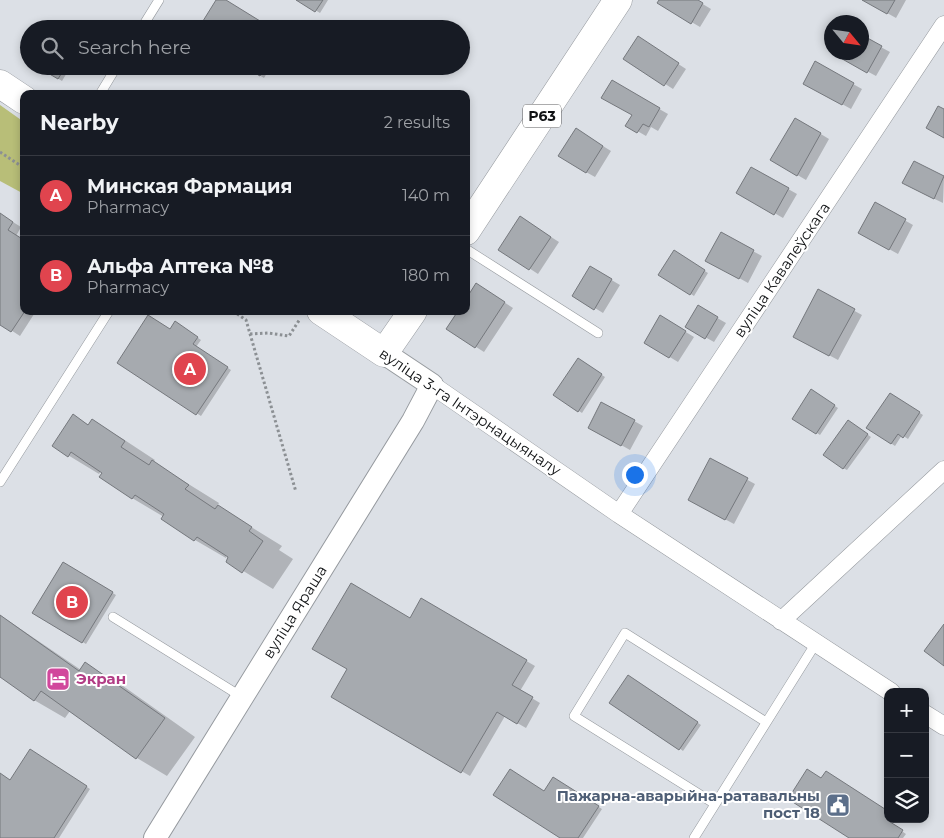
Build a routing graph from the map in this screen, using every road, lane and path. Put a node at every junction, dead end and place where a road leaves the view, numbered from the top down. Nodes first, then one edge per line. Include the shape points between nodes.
1 (159, 0) edge
2 (618, 0) edge
3 (147, 20) edge
4 (944, 26) edge
5 (112, 75) edge
6 (0, 84) edge
7 (102, 90) edge
8 (20, 97) edge
9 (0, 152) edge
10 (20, 165) edge
11 (470, 225) edge
12 (470, 252) edge
13 (106, 315) edge
14 (239, 315) edge
15 (302, 315) edge
16 (327, 315) edge
17 (409, 315) edge
18 (598, 332) dead end
19 (250, 334) junction
20 (384, 353) junction
21 (432, 386) junction
22 (944, 470) edge
23 (0, 482) edge
24 (296, 492) dead end
25 (619, 514) junction
26 (113, 617) dead end
27 (781, 621) junction
28 (816, 643) junction
29 (885, 688) edge
30 (242, 698) junction
31 (929, 717) edge
32 (766, 722) junction
33 (944, 726) edge
34 (715, 804) junction
35 (155, 838) edge
36 (694, 838) edge

1 - 3 lane
2 - 11 main road, Р63
4 - 25 street, вуліца Кавалеўскага
5 - 7 lane
6 - 8 main road
9 - 10 path
12 - 18 lane
13 - 23 lane
14 - 19 path via 246,320
15 - 19 path via 289,336 268,332
16 - 20 main road, вуліца 3-га Інтэрнацыяналу
17 - 20 main road
19 - 24 path
20 - 21 street, вуліца 3-га Інтэрнацыяналу
21 - 25 street, вуліца 3-га Інтэрнацыяналу
21 - 30 street, вуліца Яраша
22 - 27 street
25 - 27 street, вуліца 3-га Інтэрнацыяналу
26 - 30 lane
27 - 28 street, вуліца 3-га Інтэрнацыяналу
28 - 29 street, вуліца 3-га Інтэрнацыяналу
28 - 32 lane
30 - 35 street, вуліца Яраша
31 - 33 street
32 - 34 lane
32 - 34 lane via 625,633 574,716
34 - 36 lane

